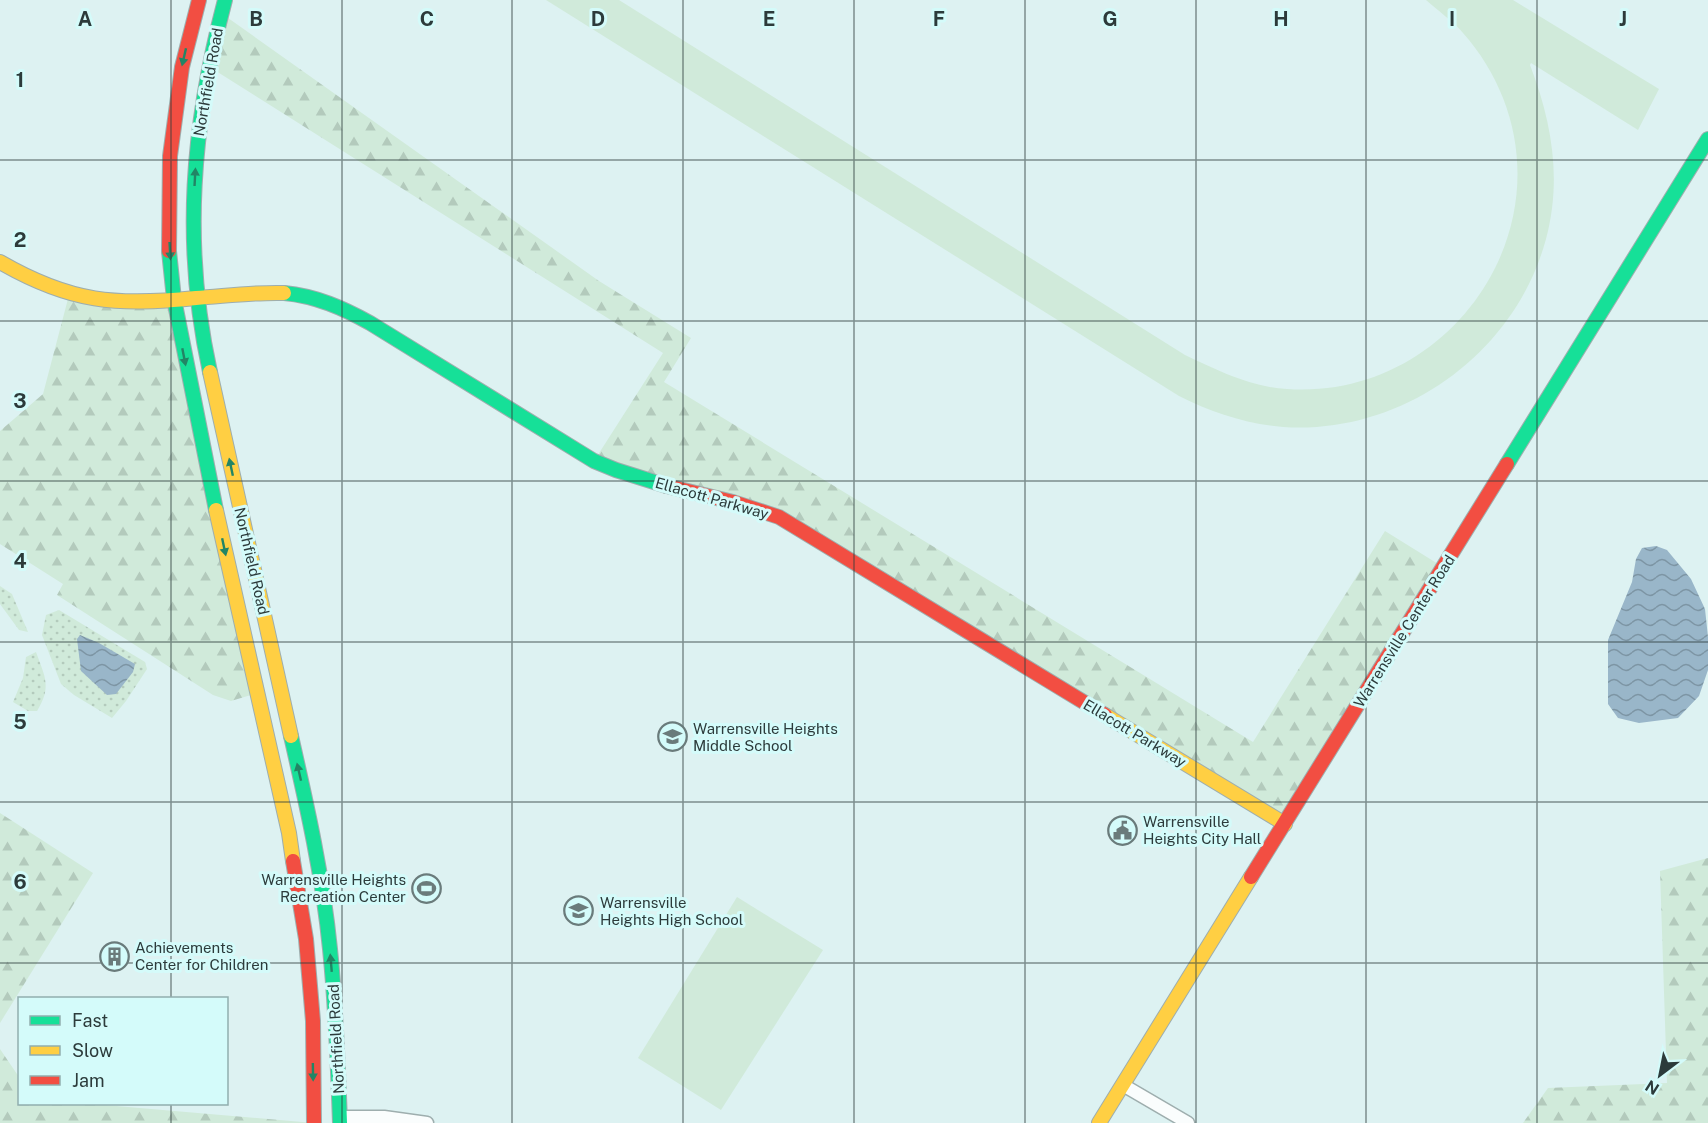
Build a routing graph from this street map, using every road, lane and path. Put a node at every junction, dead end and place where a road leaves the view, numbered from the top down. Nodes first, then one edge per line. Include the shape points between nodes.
1 (199, 0) edge
2 (225, 0) edge
3 (1708, 139) edge
4 (0, 262) edge
5 (198, 298) junction
6 (174, 299) junction
7 (1285, 824) junction
8 (1123, 1085) junction
9 (340, 1120) edge
10 (314, 1123) edge
11 (427, 1123) edge
12 (1099, 1123) edge
13 (1188, 1123) edge

1 -> 6 main road, Northfield Road via 182,67 170,156 169,250
5 -> 2 main road, Northfield Road via 193,224 197,144 206,78
3 - 7 main road, Warrensville Center Road
4 - 6 main road, Ellacott Parkway via 36,284 87,299
5 - 6 main road, Ellacott Parkway
5 - 7 main road, Ellacott Parkway via 267,291 331,304 360,317 594,461 618,472 779,517
9 -> 5 main road, Northfield Road via 330,947 312,829 205,350
6 -> 10 main road, Northfield Road via 205,462 291,845 306,939 313,1021
7 - 8 main road, Warrensville Center Road
8 - 12 main road, Warrensville Center Road
8 - 13 street
9 - 11 street via 384,1117

